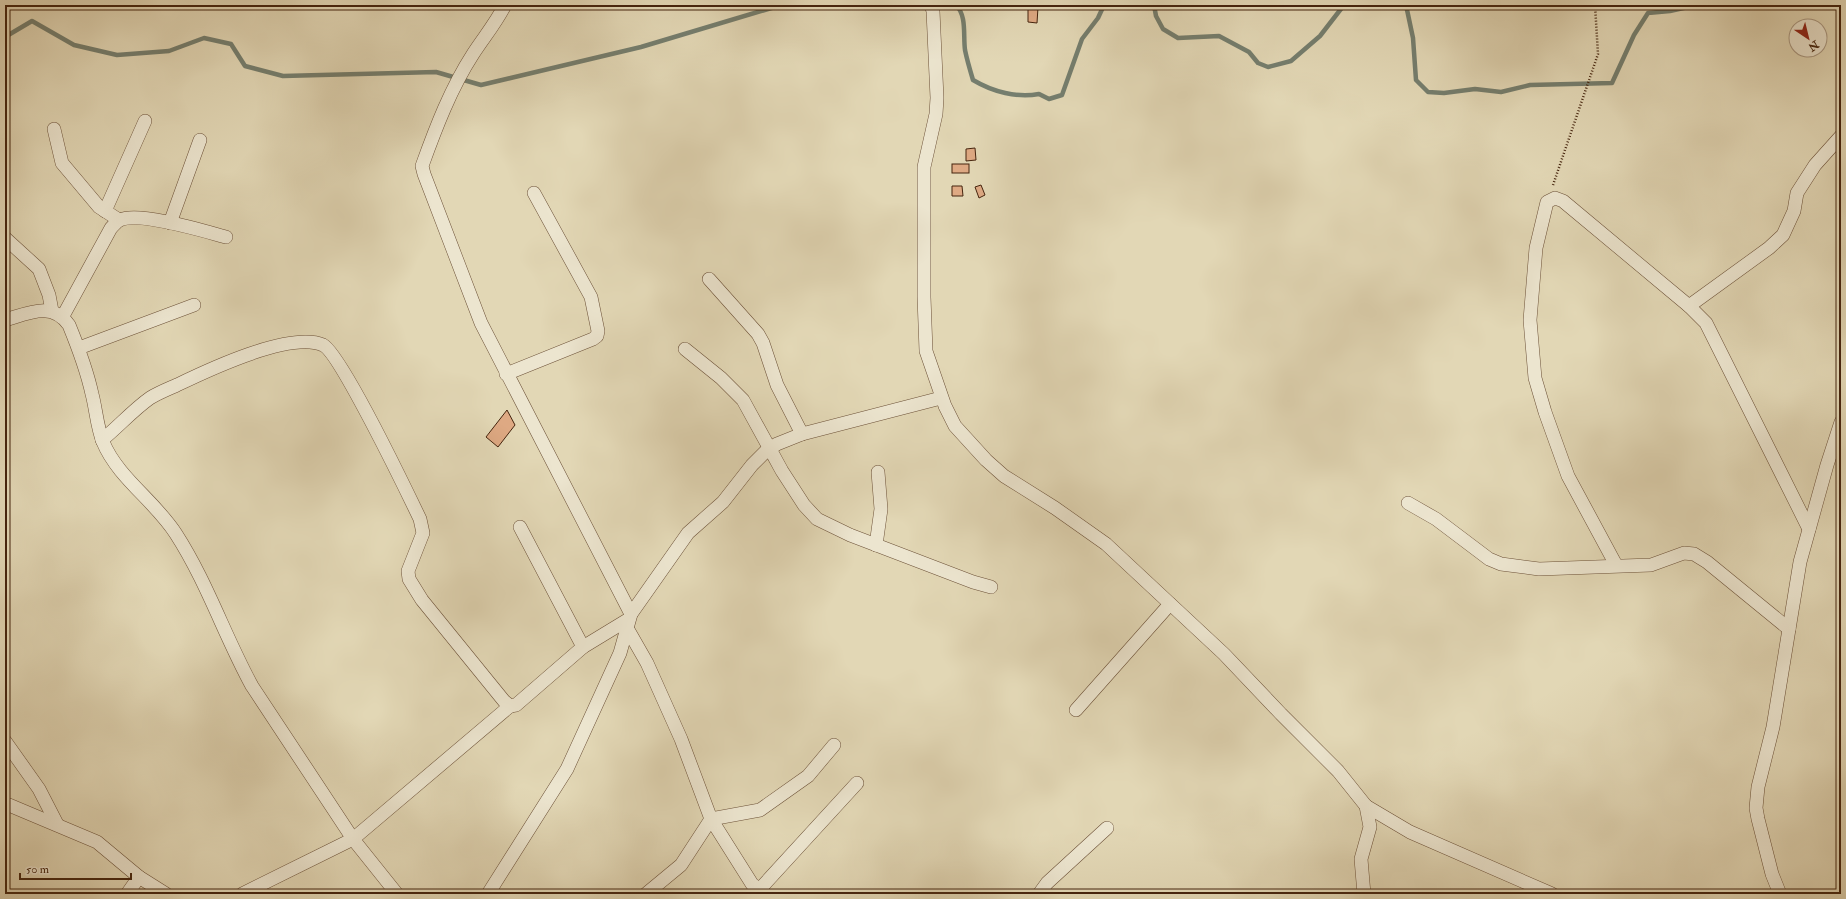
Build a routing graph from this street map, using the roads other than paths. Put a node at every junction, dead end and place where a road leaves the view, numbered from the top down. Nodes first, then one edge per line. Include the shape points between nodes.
1 (505, 5) edge
2 (931, 5) edge
3 (145, 121) dead end
4 (54, 129) dead end
5 (1841, 136) edge
6 (200, 140) dead end
7 (534, 193) dead end
8 (105, 211) junction
9 (119, 220) junction
10 (170, 223) junction
11 (226, 237) dead end
12 (5, 238) edge
13 (709, 279) dead end
14 (194, 306) dead end
15 (1689, 306) junction
16 (58, 314) junction
17 (5, 320) edge
18 (79, 348) junction
19 (685, 348) dead end
20 (506, 374) junction
21 (941, 398) junction
22 (1841, 422) edge
23 (802, 434) junction
24 (102, 440) junction
25 (770, 448) junction
26 (878, 472) dead end
27 (1408, 504) dead end
28 (520, 527) dead end
29 (1809, 529) junction
30 (876, 545) junction
31 (1616, 566) junction
32 (991, 587) dead end
33 (1170, 604) junction
34 (629, 620) junction
35 (1789, 629) junction
36 (583, 647) junction
37 (510, 706) junction
38 (1076, 710) dead end
39 (5, 742) edge
40 (834, 745) dead end
41 (857, 783) dead end
42 (5, 806) edge
43 (1366, 806) junction
44 (711, 819) junction
45 (57, 824) junction
46 (1107, 828) dead end
47 (353, 839) junction
48 (139, 877) junction
49 (762, 892) edge
50 (127, 894) edge
51 (166, 894) edge
52 (242, 894) edge
53 (397, 894) edge
54 (488, 894) edge
55 (646, 894) edge
56 (1039, 894) edge
57 (1364, 894) edge
58 (1552, 894) edge
59 (1780, 894) edge

1 - 20 street via 493,28 473,53 445,104 422,166 481,323
2 - 21 street via 937,98 924,167 924,297 926,352
3 - 8 street
4 - 8 street via 62,163
5 - 15 street via 1815,165 1797,193 1794,211 1783,236
6 - 10 street
7 - 20 street via 591,297 598,331 593,339
8 - 9 street
9 - 10 street via 131,217
9 - 16 street via 111,228
10 - 11 street
12 - 16 street via 39,269
13 - 23 street via 758,334 777,385
14 - 18 street
15 - 29 street via 1706,323 1713,335
15 - 31 street via 1563,201 1555,198 1547,202 1536,248 1530,320 1536,378 1544,412 1568,476
16 - 17 street via 44,309
16 - 18 street via 70,325
18 - 24 street
19 - 25 street via 743,400
20 - 34 street via 551,456
21 - 23 street
21 - 33 street via 955,426 986,460 1004,476 1106,544
22 - 29 street
23 - 25 street
24 - 37 street via 150,398 211,368 267,348 302,343 323,346 332,354 355,392 420,519 423,533 408,571 409,579 422,600
24 - 47 street via 122,471 177,534 214,604 252,686
25 - 30 street via 804,505 817,519
25 - 34 street via 752,464 723,502 688,533
26 - 30 street via 881,509
27 - 31 street via 1436,519 1489,559 1501,564 1539,568
28 - 36 street
29 - 35 street via 1800,562
30 - 32 street
31 - 35 street via 1651,565 1684,553 1694,554
33 - 38 street
33 - 43 street via 1224,654 1280,714 1338,770
34 - 36 street
34 - 44 street via 681,739
34 - 54 street via 620,653 567,769
35 - 59 street via 1773,727 1758,787 1756,808 1772,874
36 - 37 street via 516,705
37 - 47 street
39 - 45 street via 39,789
40 - 44 street via 808,776 760,810
41 - 49 street
42 - 45 street via 10,805
43 - 57 street via 1370,827 1361,859
43 - 58 street via 1410,832
44 - 49 street via 752,884
44 - 55 street via 681,865
45 - 48 street via 96,842
46 - 56 street via 1047,883
47 - 52 street
47 - 53 street
48 - 50 street
48 - 51 street

